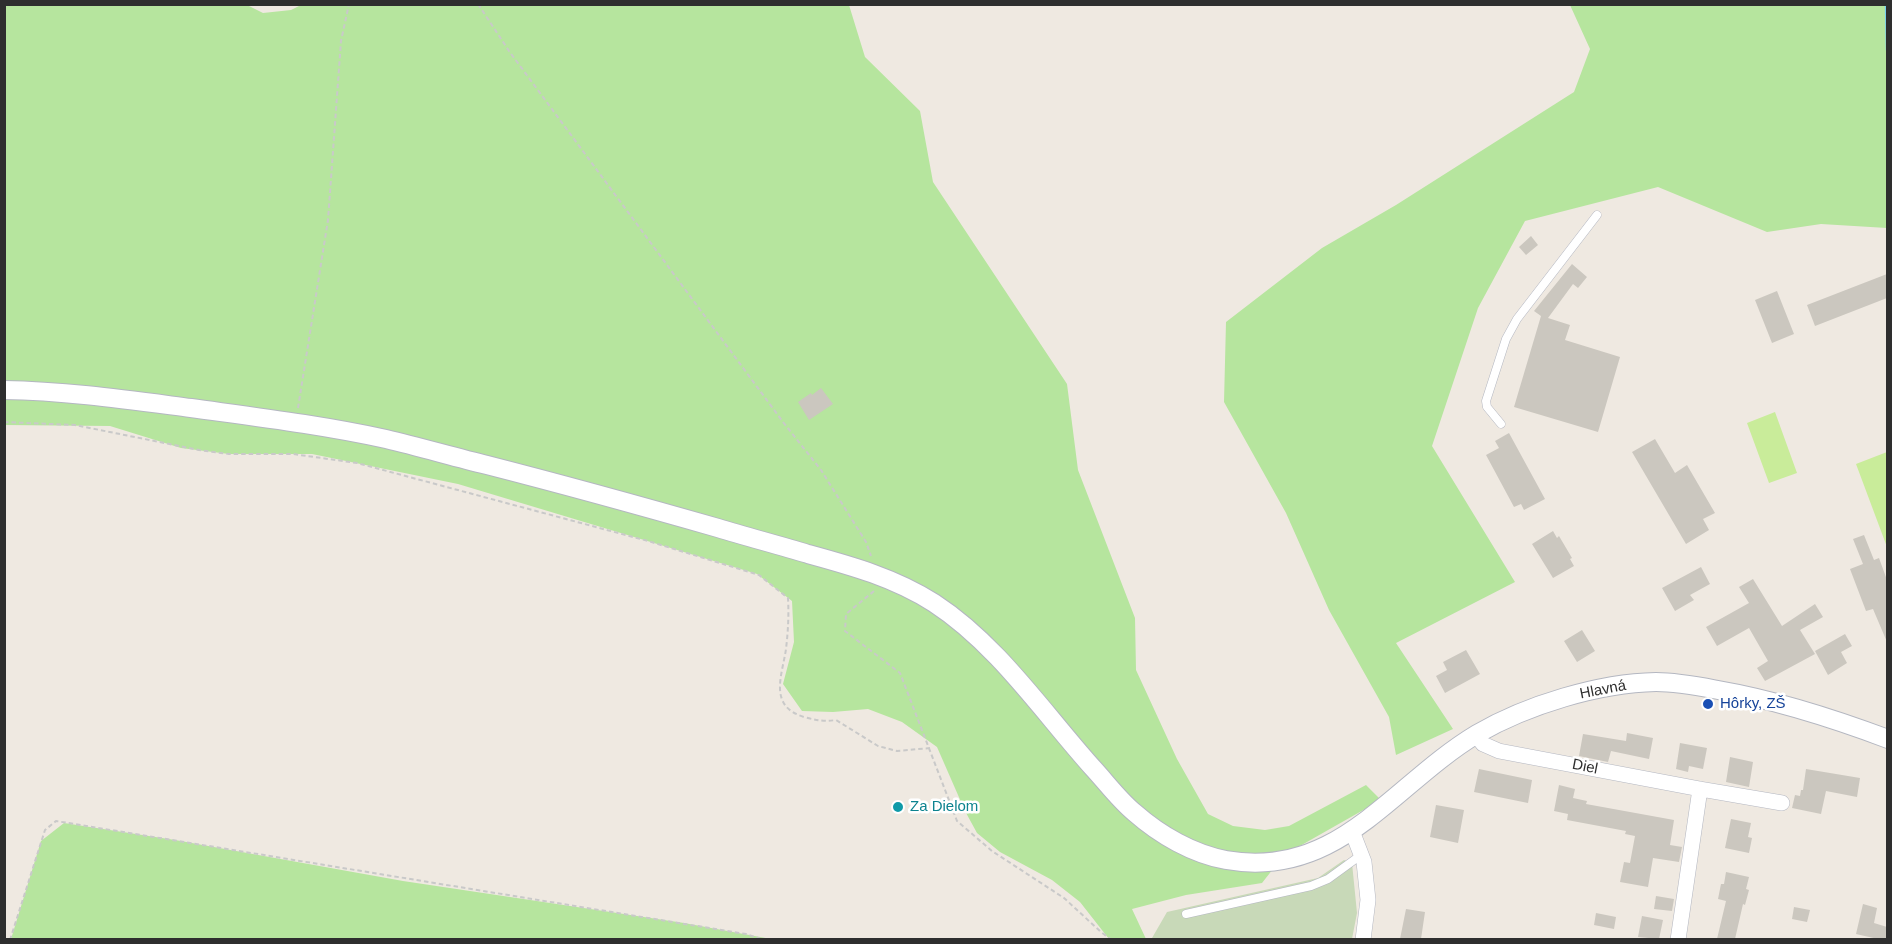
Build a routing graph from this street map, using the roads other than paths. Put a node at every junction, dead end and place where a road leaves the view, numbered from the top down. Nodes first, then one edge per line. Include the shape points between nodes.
1 (1597, 215) dead end
2 (4, 390) edge
3 (1501, 424) dead end
4 (1476, 735) junction
5 (1887, 739) edge
6 (1700, 789) junction
7 (1782, 803) dead end
8 (1352, 831) junction
9 (1361, 855) junction
10 (1186, 914) dead end
11 (1363, 939) edge
12 (1678, 939) edge

1 - 3 lane via 1506,339 1486,401
2 - 8 street, Hlavná via 90,395 383,438 616,498 876,573 958,620 984,644 1133,812 1160,833 1210,856 1256,863 1305,856
4 - 5 street, Hlavná via 1547,704 1612,687 1657,682 1763,698
4 - 6 street, Diel via 1483,744 1499,750
4 - 8 street, Hlavná via 1442,757
6 - 7 street, Diel
6 - 12 street
8 - 9 street
9 - 10 lane via 1328,879 1311,886
9 - 11 street via 1368,900

